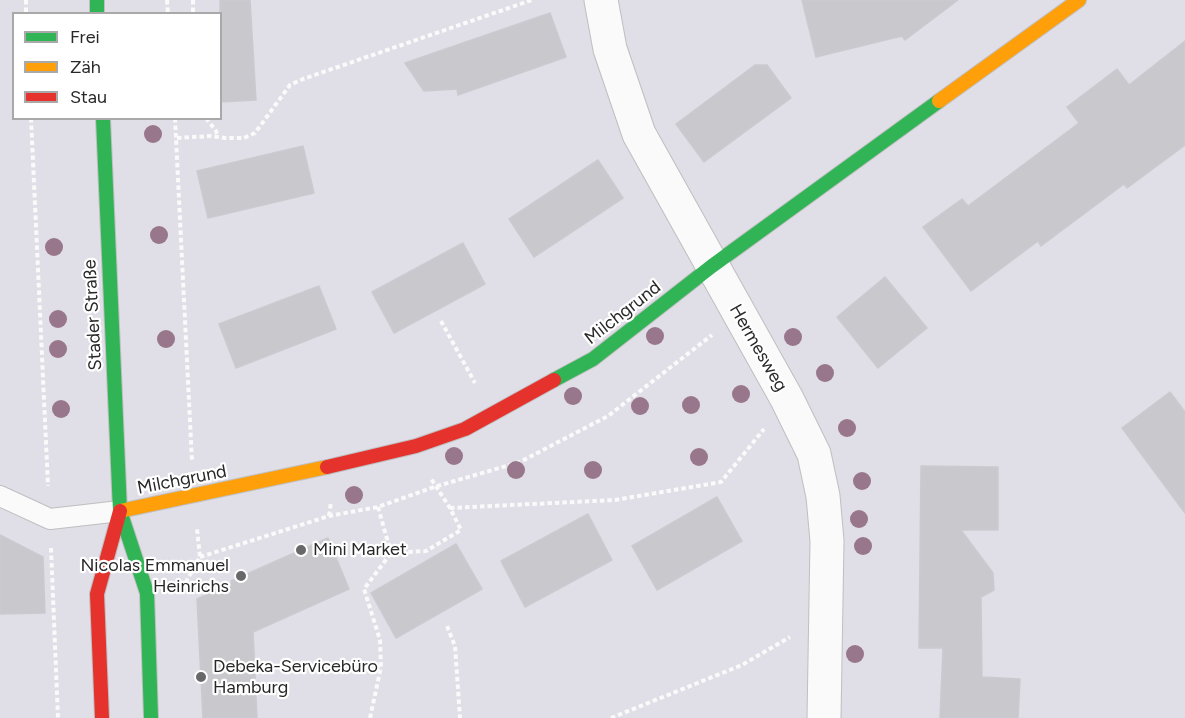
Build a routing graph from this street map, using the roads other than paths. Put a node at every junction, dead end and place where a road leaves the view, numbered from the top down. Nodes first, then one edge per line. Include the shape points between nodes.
1 (601, 0) edge
2 (1079, 0) edge
3 (102, 120) edge
4 (712, 266) junction
5 (0, 496) edge
6 (120, 511) junction
7 (102, 718) edge
8 (151, 718) edge
9 (824, 718) edge

1 - 4 street, Hermesweg via 610,49 639,134
2 - 4 street, Milchgrund
3 - 6 street, Stader Straße
4 - 6 street, Milchgrund via 592,359 465,429 416,446
4 - 9 street, Hermesweg via 814,454 827,541
5 - 6 lane via 50,519
6 - 7 street, Stader Straße via 97,594
6 - 8 street, Stader Straße via 147,593

